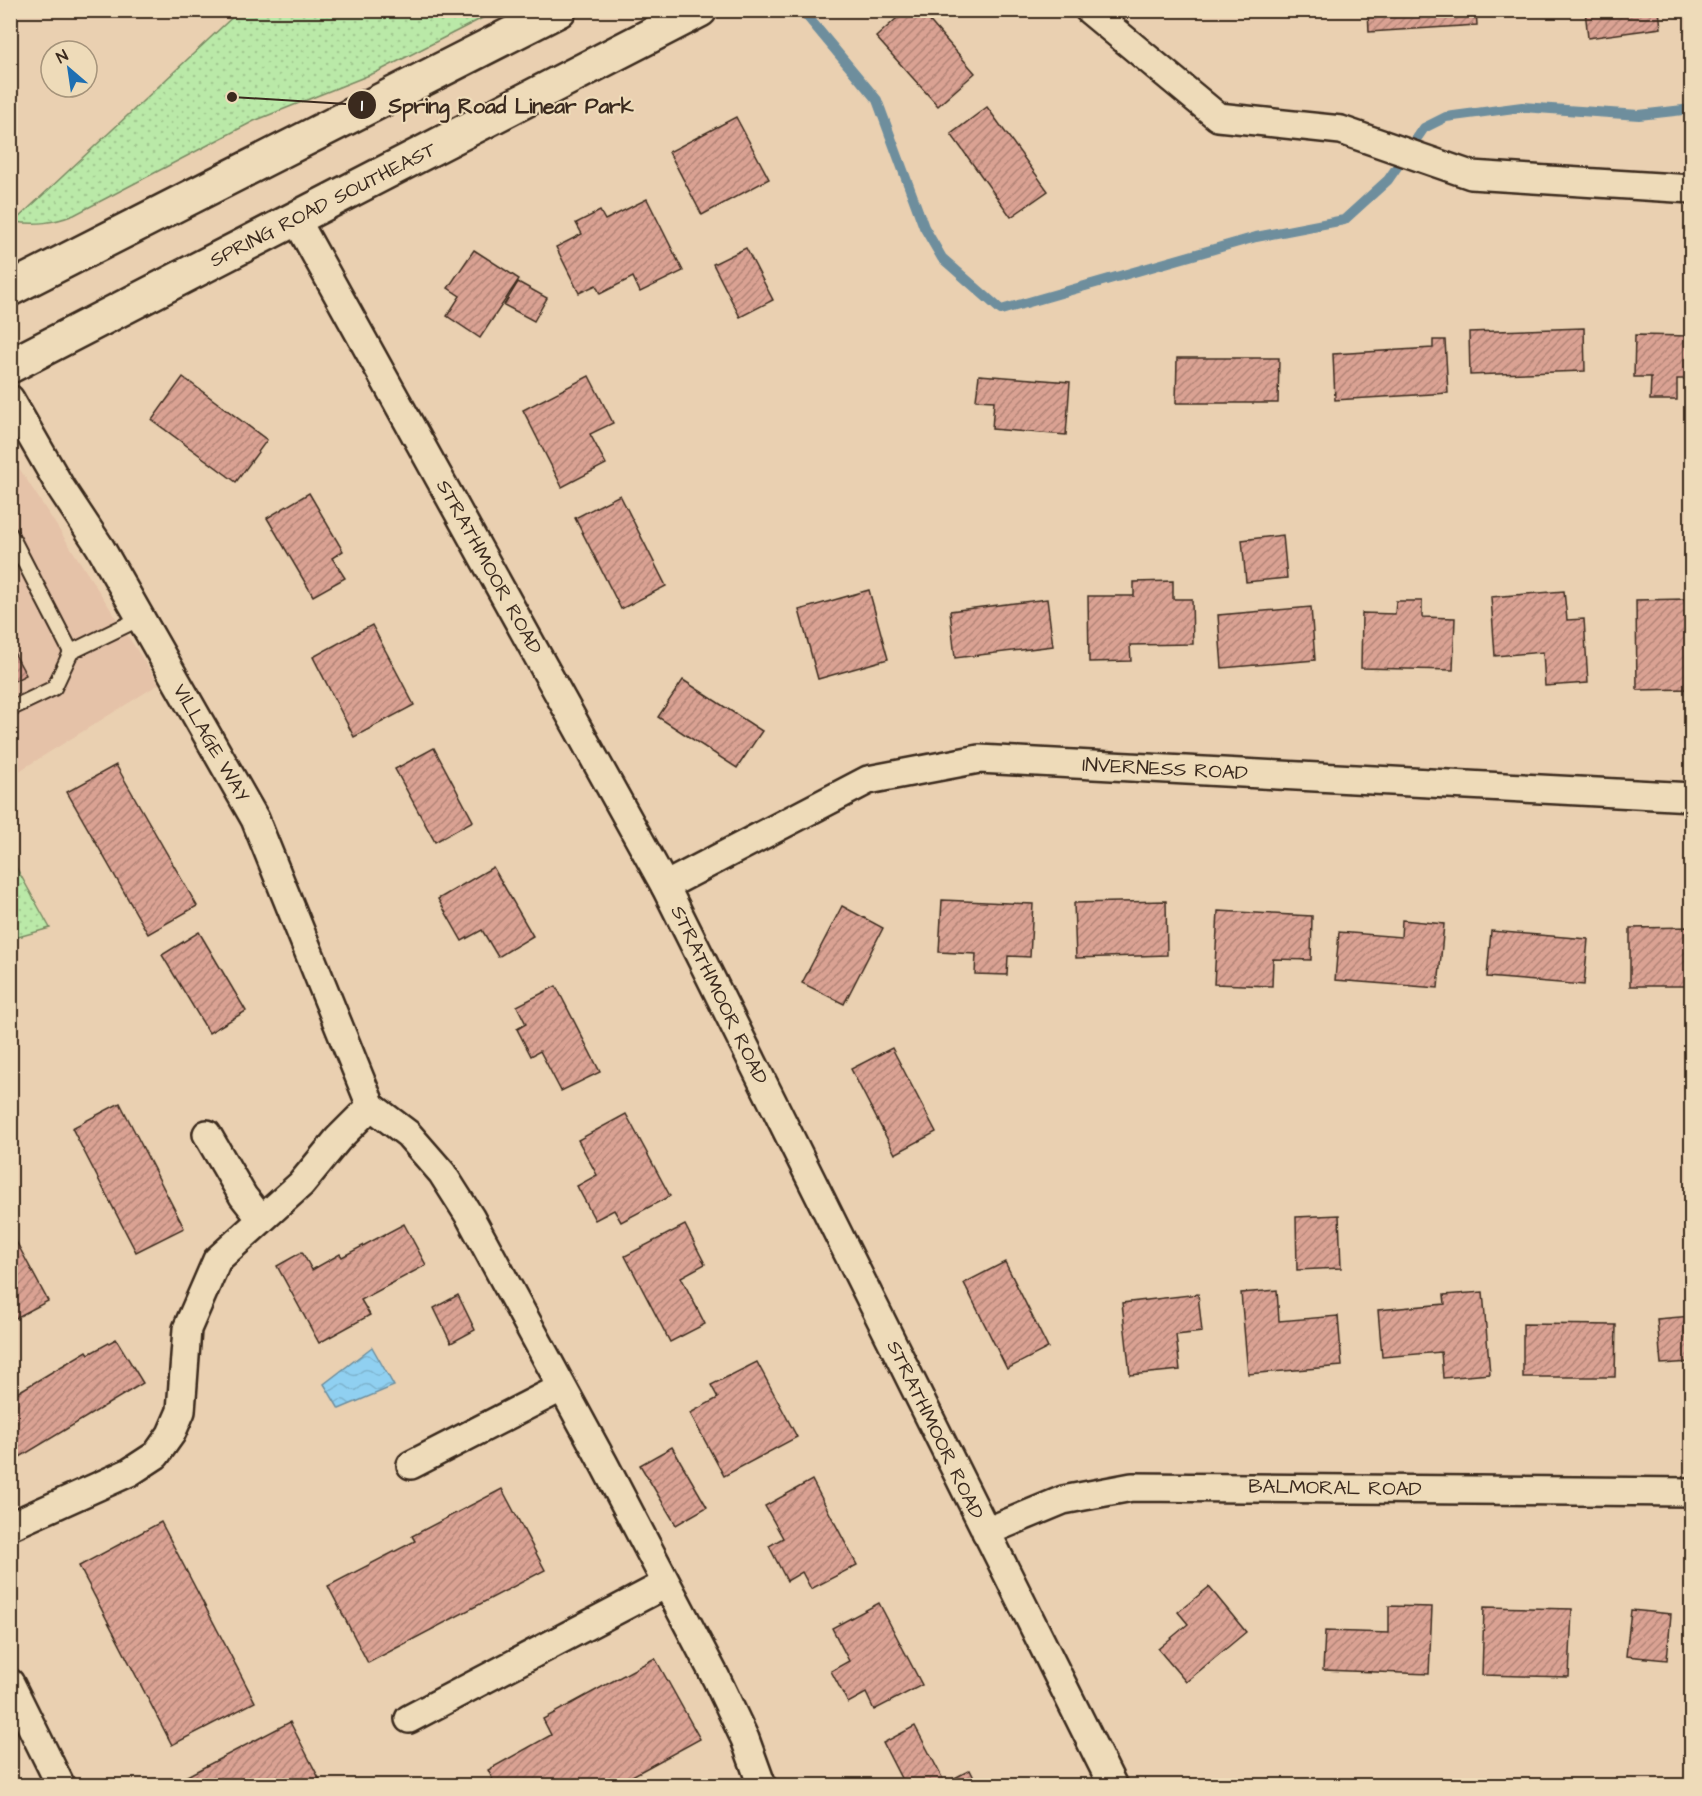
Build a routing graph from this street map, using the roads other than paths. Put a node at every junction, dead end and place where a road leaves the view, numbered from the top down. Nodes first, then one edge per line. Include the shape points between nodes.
1 (559, 10) edge
2 (700, 10) edge
3 (1089, 10) edge
4 (1692, 189) edge
5 (296, 219) junction
6 (10, 290) edge
7 (10, 366) edge
8 (10, 399) edge
9 (10, 534) edge
10 (141, 618) junction
11 (70, 652) junction
12 (10, 709) edge
13 (1692, 797) edge
14 (665, 885) junction
15 (371, 1106) junction
16 (207, 1134) dead end
17 (261, 1218) junction
18 (561, 1388) junction
19 (411, 1465) dead end
20 (1692, 1492) edge
21 (10, 1526) edge
22 (986, 1532) junction
23 (666, 1584) junction
24 (10, 1683) edge
25 (409, 1719) dead end
26 (759, 1784) edge
27 (61, 1785) edge
28 (1113, 1785) edge

1 - 6 main road
2 - 5 main road, SPRING ROAD SOUTHEAST
3 - 4 street via 1218,117 1341,130 1471,175
5 - 7 main road, SPRING ROAD SOUTHEAST
5 - 14 street, STRATHMOOR ROAD
8 - 10 street, VILLAGE WAY
9 - 11 lane
10 - 11 lane
10 - 15 street, VILLAGE WAY via 255,819
11 - 12 lane via 54,688
13 - 14 street, INVERNESS ROAD via 980,759 867,780
14 - 22 street, STRATHMOOR ROAD
15 - 17 street via 301,1184
15 - 18 street via 408,1134 442,1173 470,1217
16 - 17 street via 243,1197
17 - 21 street via 217,1260 187,1329 182,1411 156,1455 130,1472
18 - 19 street
18 - 23 street
20 - 22 street, BALMORAL ROAD via 1132,1487 1063,1500
22 - 28 street, STRATHMOOR ROAD
23 - 25 street
23 - 26 street via 735,1719
24 - 27 street

